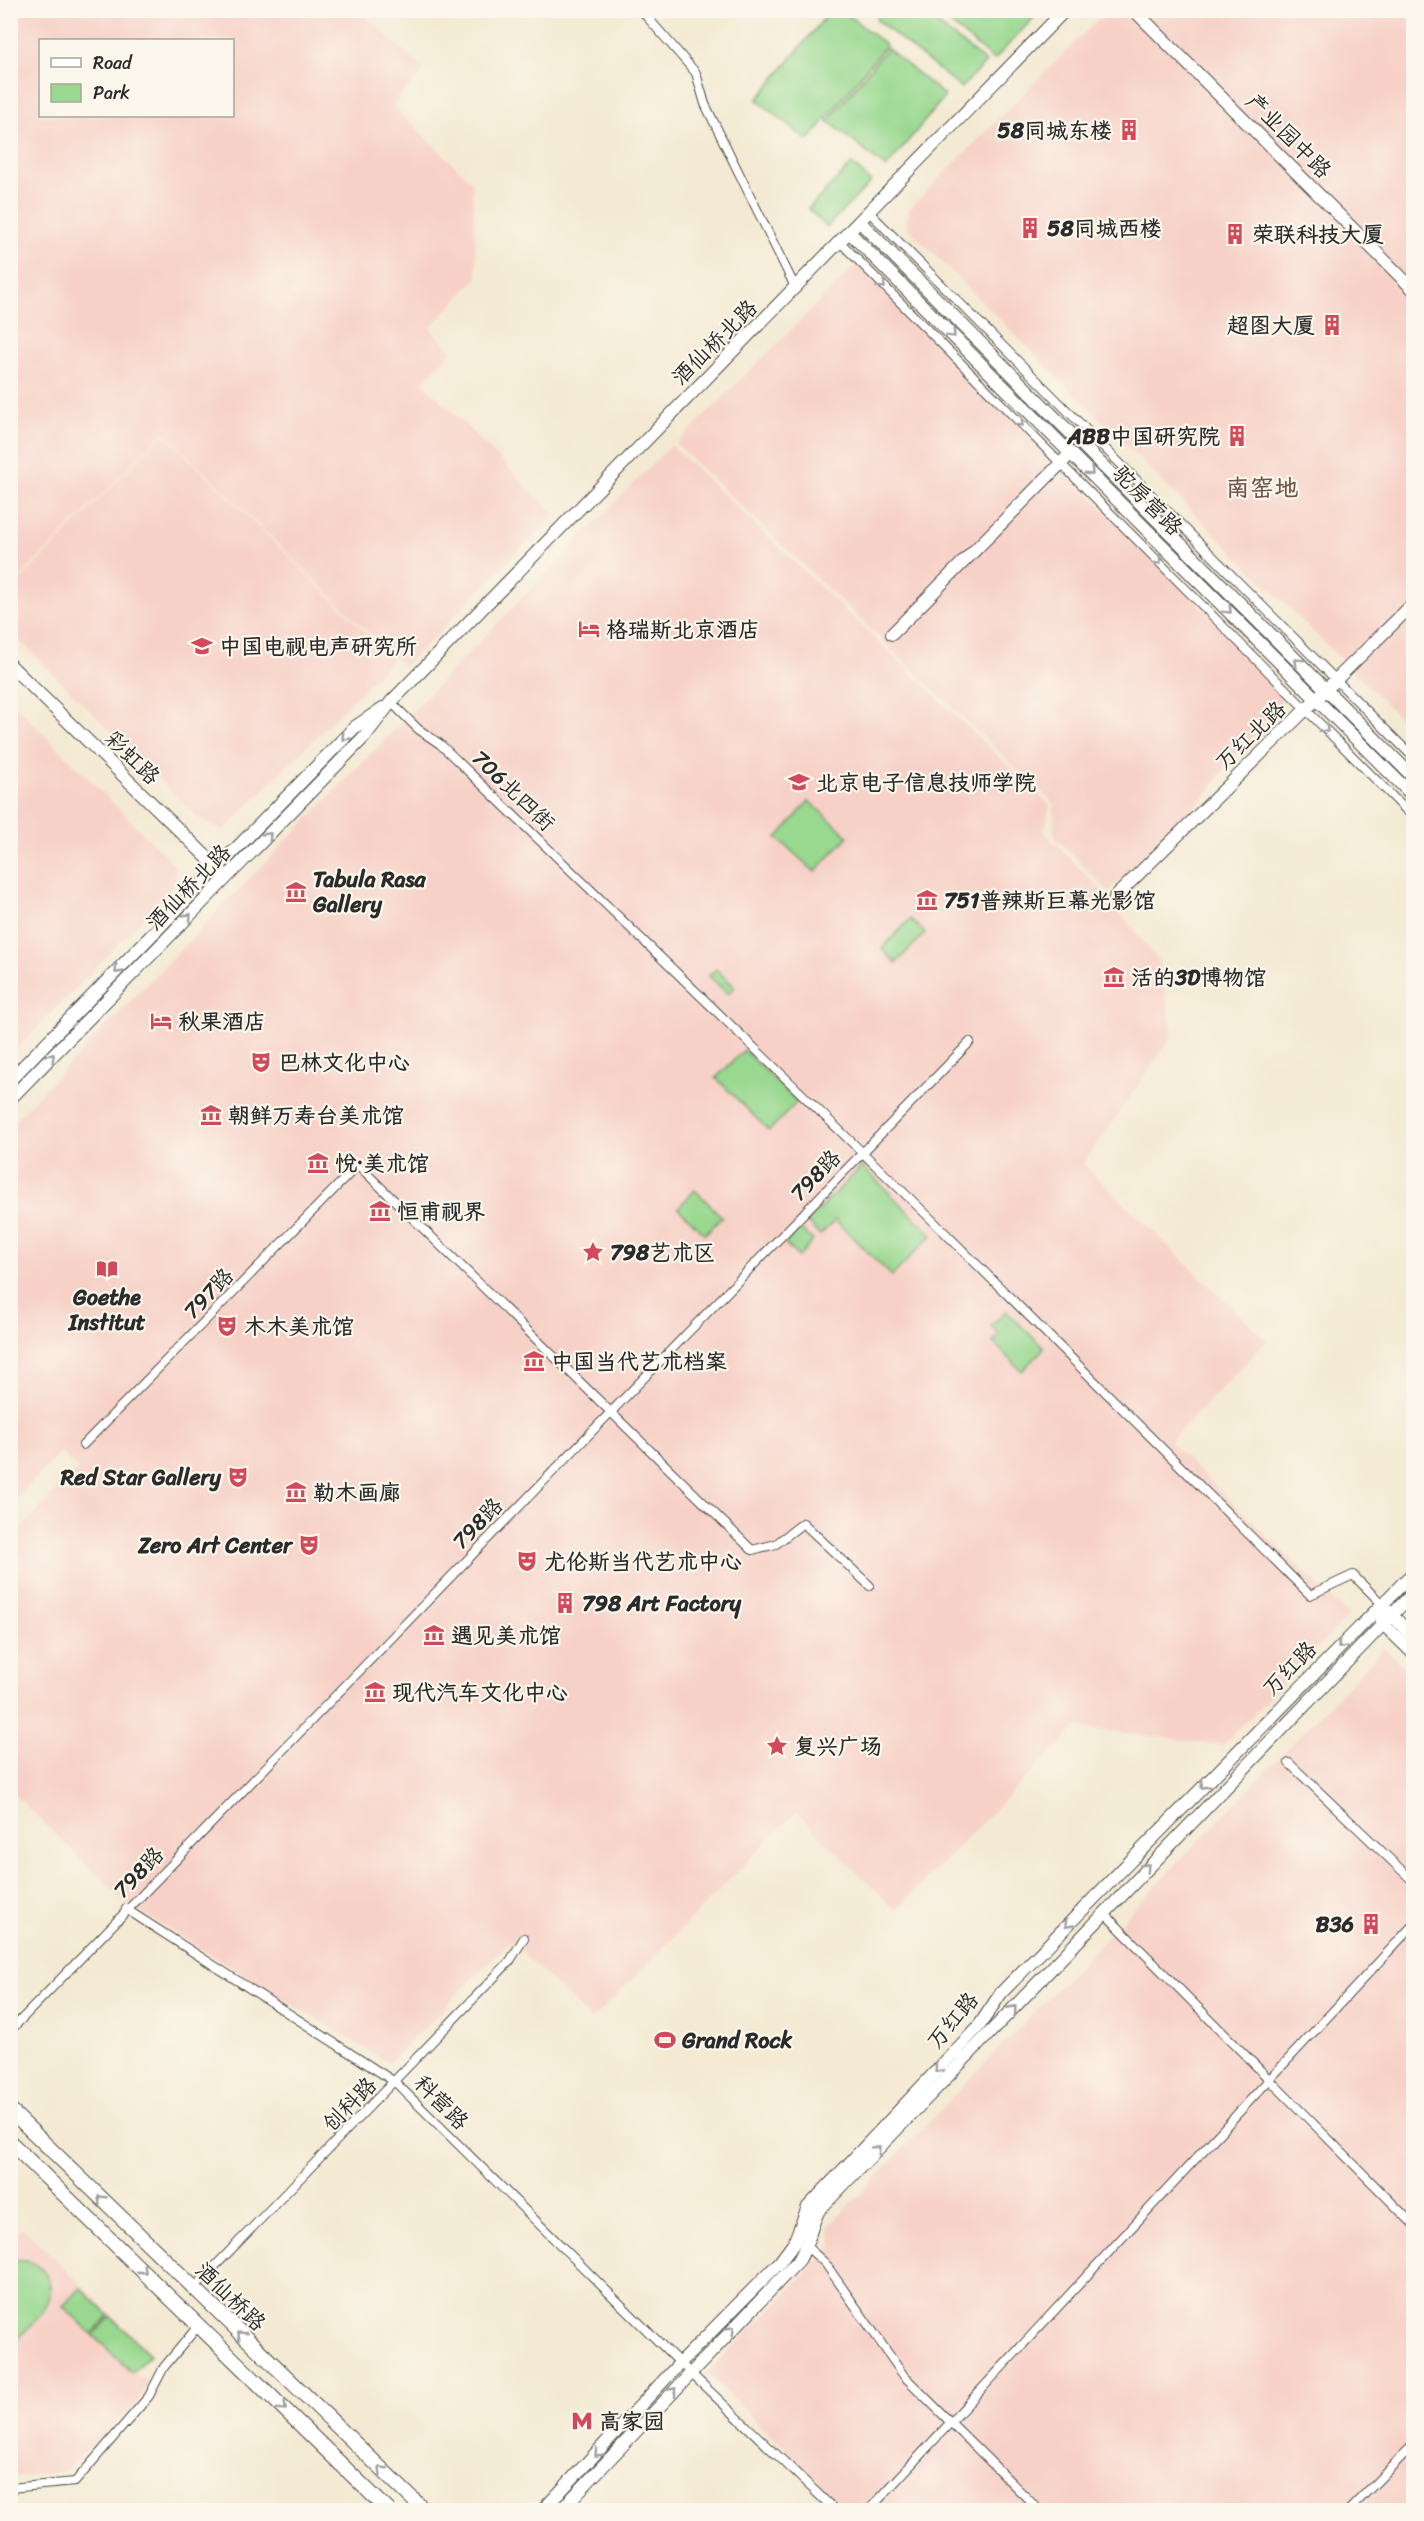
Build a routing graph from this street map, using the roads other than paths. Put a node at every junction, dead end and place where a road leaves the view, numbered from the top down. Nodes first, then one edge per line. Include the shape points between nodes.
1 (641, 10) edge
2 (1065, 10) edge
3 (1134, 10) edge
4 (870, 213) junction
5 (861, 223) junction
6 (851, 234) junction
7 (841, 243) junction
8 (796, 289) junction
9 (1413, 290) edge
10 (1071, 453) junction
11 (1060, 464) junction
12 (1413, 603) edge
13 (892, 634) dead end
14 (10, 665) edge
15 (1336, 680) junction
16 (1326, 690) junction
17 (1317, 699) junction
18 (391, 702) junction
19 (1306, 710) junction
20 (1413, 758) edge
21 (1413, 778) edge
22 (1413, 797) edge
23 (1413, 818) edge
24 (217, 868) junction
25 (227, 878) junction
26 (1116, 897) dead end
27 (970, 1042) dead end
28 (10, 1080) edge
29 (10, 1099) edge
30 (862, 1153) junction
31 (610, 1412) junction
32 (83, 1445) dead end
33 (1413, 1572) edge
34 (870, 1586) dead end
35 (1413, 1592) edge
36 (1382, 1604) junction
37 (1386, 1619) junction
38 (1413, 1638) edge
39 (1413, 1654) edge
40 (1288, 1763) dead end
41 (1413, 1882) edge
42 (126, 1909) junction
43 (1103, 1912) junction
44 (1413, 1924) edge
45 (524, 1938) dead end
46 (10, 2031) edge
47 (1267, 2079) junction
48 (395, 2082) junction
49 (10, 2110) edge
50 (10, 2142) edge
51 (1413, 2210) edge
52 (1406, 2217) junction
53 (1413, 2225) edge
54 (807, 2247) junction
55 (193, 2289) junction
56 (199, 2325) junction
57 (680, 2363) junction
58 (690, 2373) junction
59 (951, 2423) junction
60 (1413, 2444) edge
61 (10, 2488) edge
62 (388, 2511) edge
63 (424, 2511) edge
64 (543, 2511) edge
65 (561, 2511) edge
66 (835, 2511) edge
67 (869, 2511) edge
68 (1039, 2511) edge
69 (1349, 2511) edge

1 - 8 street via 696,73 705,104
2 - 4 street, 酒仙桥北路
3 - 9 street, 产业园中路
4 - 5 street, 酒仙桥北路
4 - 15 street
5 - 6 street, 酒仙桥北路
16 -> 5 street, 驼房营路
6 - 7 street, 酒仙桥北路
6 -> 10 street, 驼房营路
7 - 8 street, 酒仙桥北路
7 -> 11 street
8 - 18 street, 酒仙桥北路
10 - 11 street
10 -> 17 street, 驼房营路
11 - 13 street
11 -> 19 street
12 - 15 street, 万红北路
14 - 24 street, 彩虹路
15 - 16 street, 万红北路
15 - 20 street
16 - 17 street, 万红北路
16 - 21 street, 驼房营路
17 - 19 street, 万红北路
17 - 22 street, 驼房营路
18 -> 24 street, 酒仙桥北路 via 355,727
25 -> 18 street, 酒仙桥北路 via 365,736
18 - 30 street, 706北四街 via 440,744
19 -> 23 street
19 - 26 street, 万红北路
24 - 25 street, 彩虹路
24 -> 28 street, 酒仙桥北路
29 -> 25 street, 酒仙桥北路
27 - 30 street, 798路
30 - 31 street, 798路
30 - 36 street, 706北四街 via 1310,1595 1353,1575
31 - 32 street, 797路 via 358,1165
31 - 34 street via 752,1550 776,1544 803,1523
31 - 42 street, 798路
33 - 36 street, 万红路
35 - 37 street, 万红路
36 - 37 street
36 -> 57 street, 万红路 via 1001,1993 979,2026 808,2207 794,2243 780,2262
37 - 38 street
37 - 39 street
43 -> 37 street, 万红路
40 - 41 street
42 - 46 street, 798路
42 - 48 street, 科营路
43 - 47 street
54 -> 43 street, 万红路 via 811,2224 819,2210
44 - 47 street
45 - 48 street, 创科路 via 510,1961
47 - 52 street
47 - 59 street
48 - 55 street, 创科路
48 - 57 street, 科营路
55 -> 49 main road, 酒仙桥路
50 -> 56 main road, 酒仙桥路
51 - 52 street
52 - 53 street
58 -> 54 street, 万红路
54 - 59 street via 825,2263 904,2376
63 -> 55 main road, 酒仙桥路
56 - 61 street via 164,2367 149,2396 75,2482
56 -> 62 main road, 酒仙桥路
57 - 58 street, 科营路
57 -> 64 street, 万红路
65 -> 58 street, 万红路
58 - 66 street, 科营路
59 - 67 street
59 - 68 street
60 - 69 street

